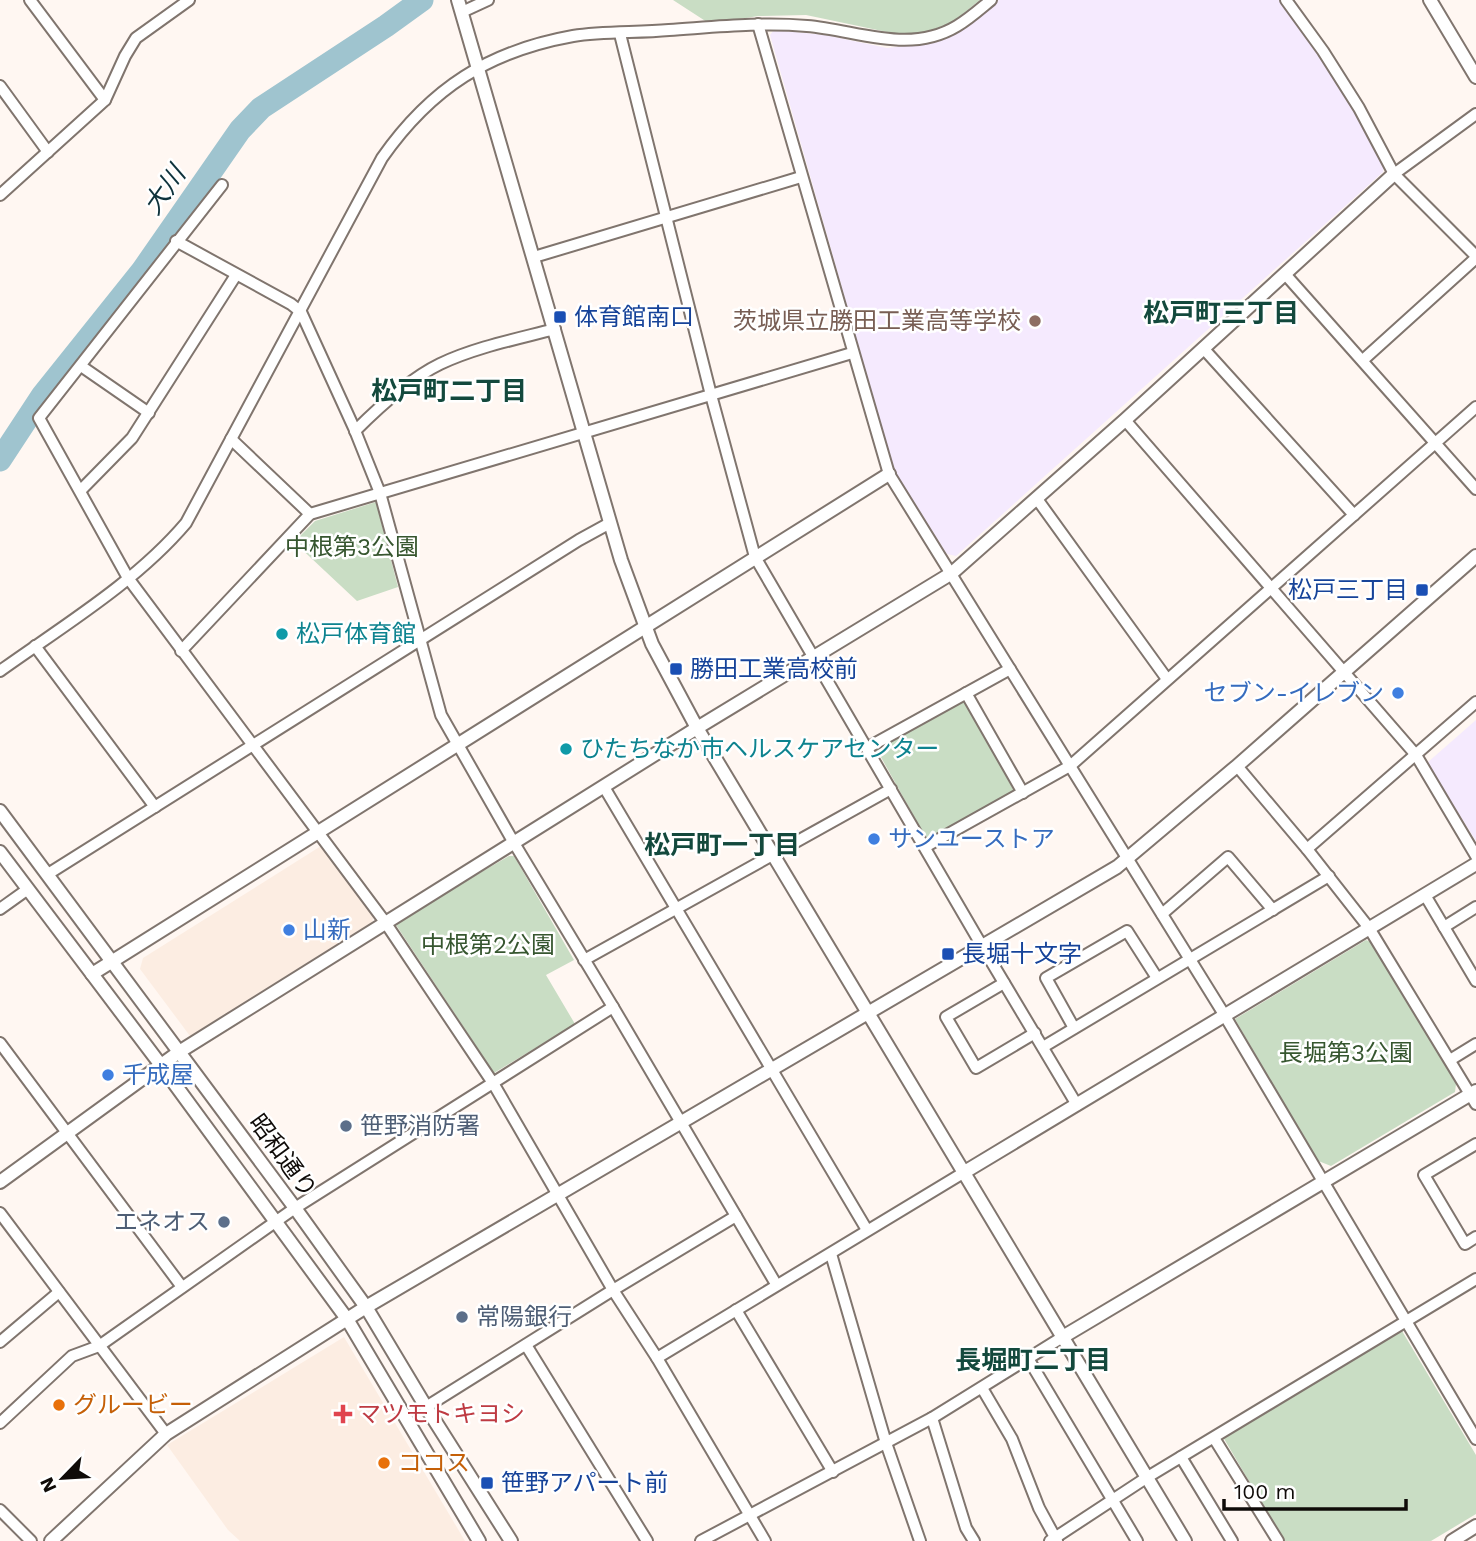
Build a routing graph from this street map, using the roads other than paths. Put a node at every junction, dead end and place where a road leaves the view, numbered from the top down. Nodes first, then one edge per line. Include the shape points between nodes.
1 (30, 0) edge
2 (189, 0) edge
3 (488, 0) edge
4 (991, 0) edge
5 (1286, 0) edge
6 (1430, 0) edge
7 (460, 6) edge
8 (758, 24) junction
9 (620, 34) junction
10 (478, 67) junction
11 (1476, 77) edge
12 (0, 86) edge
13 (105, 100) junction
14 (1476, 114) edge
15 (48, 152) junction
16 (1394, 174) junction
17 (802, 177) junction
18 (222, 185) dead end
19 (0, 195) edge
20 (666, 218) junction
21 (176, 241) junction
22 (534, 257) junction
23 (1476, 257) edge
24 (1285, 274) junction
25 (236, 275) junction
26 (301, 312) junction
27 (555, 328) junction
28 (1203, 348) junction
29 (852, 353) junction
30 (1363, 360) junction
31 (81, 366) junction
32 (710, 395) junction
33 (1476, 407) edge
34 (149, 413) junction
35 (1125, 420) junction
36 (355, 431) junction
37 (585, 432) junction
38 (232, 439) junction
39 (1436, 442) junction
40 (889, 474) junction
41 (1476, 489) edge
42 (81, 490) junction
43 (380, 493) junction
44 (1037, 499) junction
45 (310, 514) junction
46 (1354, 515) junction
47 (610, 523) junction
48 (1476, 556) edge
49 (755, 557) junction
50 (952, 573) junction
51 (128, 578) junction
52 (1271, 589) junction
53 (644, 626) junction
54 (420, 642) junction
55 (35, 646) junction
56 (181, 651) junction
57 (813, 658) junction
58 (1010, 669) junction
59 (0, 671) edge
60 (1344, 671) junction
61 (1167, 679) junction
62 (966, 693) junction
63 (1476, 702) edge
64 (696, 728) junction
65 (457, 744) junction
66 (254, 746) junction
67 (867, 748) junction
68 (1416, 755) junction
69 (1070, 766) junction
70 (1237, 766) junction
71 (604, 787) junction
72 (891, 789) junction
73 (1023, 793) junction
74 (155, 807) junction
75 (0, 811) edge
76 (317, 832) junction
77 (514, 843) junction
78 (925, 847) junction
79 (1307, 849) junction
80 (0, 852) edge
81 (772, 854) junction
82 (1476, 856) edge
83 (1129, 859) junction
84 (1476, 864) edge
85 (48, 874) junction
86 (1329, 876) junction
87 (28, 889) junction
88 (1425, 895) junction
89 (1476, 907) edge
90 (0, 909) edge
91 (676, 909) junction
92 (1273, 909) junction
93 (1162, 915) junction
94 (384, 922) junction
95 (1444, 927) junction
96 (1369, 928) junction
97 (982, 946) junction
98 (112, 960) junction
99 (584, 960) junction
100 (1189, 960) junction
101 (92, 974) junction
102 (1157, 978) junction
103 (1476, 981) edge
104 (1004, 983) junction
105 (613, 1007) junction
106 (867, 1013) junction
107 (1225, 1016) junction
108 (1074, 1028) junction
109 (1035, 1033) junction
110 (0, 1043) edge
111 (1476, 1044) edge
112 (1043, 1047) junction
113 (179, 1052) junction
114 (1450, 1060) junction
115 (160, 1064) junction
116 (773, 1070) junction
117 (492, 1083) junction
118 (1474, 1096) edge
119 (1077, 1105) junction
120 (682, 1122) junction
121 (67, 1133) junction
122 (1476, 1144) edge
123 (963, 1173) junction
124 (0, 1182) edge
125 (1322, 1183) junction
126 (559, 1195) junction
127 (295, 1208) junction
128 (0, 1213) edge
129 (736, 1216) junction
130 (275, 1221) junction
131 (867, 1230) junction
132 (1476, 1237) edge
133 (831, 1254) junction
134 (1476, 1279) edge
135 (776, 1284) junction
136 (182, 1287) junction
137 (613, 1290) junction
138 (59, 1292) junction
139 (366, 1307) junction
140 (736, 1310) junction
141 (347, 1319) junction
142 (1406, 1321) junction
143 (1061, 1338) junction
144 (0, 1342) edge
145 (526, 1345) junction
146 (99, 1346) junction
147 (657, 1358) junction
148 (1029, 1360) junction
149 (982, 1388) junction
150 (426, 1407) junction
151 (932, 1418) junction
152 (0, 1423) edge
153 (166, 1434) junction
154 (1214, 1438) junction
155 (1476, 1438) edge
156 (886, 1443) junction
157 (1181, 1457) junction
158 (833, 1472) junction
159 (1146, 1478) junction
160 (1113, 1500) junction
161 (0, 1510) edge
162 (750, 1516) junction
163 (1476, 1526) edge
164 (1054, 1540) edge
165 (31, 1541) edge
166 (51, 1541) edge
167 (479, 1541) edge
168 (511, 1541) edge
169 (647, 1541) edge
170 (701, 1541) edge
171 (765, 1541) edge
172 (920, 1541) edge
173 (974, 1541) edge
174 (1137, 1541) edge
175 (1185, 1541) edge
176 (1232, 1541) edge
177 (1278, 1541) edge
178 (1452, 1541) edge

1 - 13 street
2 - 13 street via 136,38
3 - 7 street
4 - 8 street via 956,26 904,42 808,26
5 - 16 street via 1359,108
6 - 11 street
7 - 10 street
8 - 9 street
8 - 17 street
9 - 10 street via 548,42
9 - 20 street
10 - 22 street
10 - 26 street via 400,132
12 - 15 street
13 - 15 street
14 - 16 street
15 - 19 street
16 - 23 street
16 - 24 street
17 - 20 street
17 - 29 street
18 - 21 street
20 - 22 street
20 - 32 street
21 - 25 street
21 - 31 street
22 - 27 street
23 - 30 street
24 - 28 street
24 - 30 street
25 - 26 street
25 - 34 street
26 - 36 street
26 - 38 street
27 - 36 street via 438,365 382,404
27 - 37 street
28 - 35 street
28 - 46 street
29 - 32 street
29 - 40 street
30 - 39 street
31 - 34 street
31 - 42 street via 39,418
32 - 37 street
32 - 49 street
33 - 39 street
34 - 42 street via 132,439
35 - 44 street
35 - 52 street
36 - 43 street
37 - 43 street
37 - 47 street
38 - 45 street
38 - 51 street via 186,523
39 - 41 street
39 - 46 street
40 - 49 street
40 - 50 street
42 - 51 street
43 - 45 street
43 - 54 street
44 - 50 street
44 - 61 street
45 - 56 street
46 - 52 street
47 - 53 street
47 - 54 street
48 - 60 street
49 - 53 street
49 - 57 street
50 - 57 street
50 - 58 street
51 - 55 street
51 - 56 street
52 - 60 street
52 - 61 street
53 - 64 street
53 - 65 street
54 - 65 street via 441,715
54 - 66 street
55 - 59 street
55 - 74 street
56 - 66 street
57 - 64 street
57 - 67 street
58 - 62 street
58 - 69 street
60 - 68 street
60 - 70 street
61 - 69 street
62 - 67 street
62 - 73 street
63 - 68 street
64 - 71 street
64 - 81 street
65 - 76 street
65 - 77 street
66 - 74 street
66 - 76 street
67 - 72 street
68 - 79 street
68 - 82 street
69 - 73 street
69 - 83 street
70 - 79 street
70 - 83 street
71 - 77 street
71 - 91 street
72 - 78 street
72 - 81 street
73 - 78 street
74 - 85 street
75 - 85 street, 昭和通り
76 - 94 street
76 - 98 street
77 - 94 street
77 - 99 street
78 - 97 street
79 - 86 street
80 - 87 street, 昭和通り
81 - 91 street
81 - 106 street
83 - 93 street
83 - 97 street
84 - 88 street
85 - 98 street, 昭和通り
86 - 92 street
86 - 96 street
87 - 90 street
87 - 101 street, 昭和通り
88 - 95 street
88 - 96 street
89 - 95 street
91 - 99 street
91 - 116 street
92 - 93 street via 1228,857
92 - 100 street
93 - 100 street
94 - 113 street
94 - 117 street
95 - 103 street
96 - 107 street
96 - 114 street
97 - 104 street
97 - 106 street
98 - 101 street
98 - 113 street, 昭和通り
99 - 105 street
100 - 102 street
100 - 107 street
101 - 115 street, 昭和通り
102 - 108 street
102 - 108 street via 1127,931 1046,978
104 - 109 street
104 - 109 street via 946,1017 976,1068
105 - 117 street
105 - 120 street
106 - 116 street
106 - 123 street
107 - 119 street
107 - 125 street
108 - 112 street
109 - 112 street
110 - 121 street
111 - 114 street
112 - 119 street
113 - 115 street
113 - 127 street, 昭和通り
114 - 118 street
115 - 121 street
115 - 130 street, 昭和通り
116 - 120 street
116 - 131 street
117 - 126 street
117 - 127 street
118 - 125 street
119 - 123 street
120 - 126 street
120 - 129 street
121 - 124 street
121 - 136 street
122 - 132 street via 1424,1175 1465,1244
123 - 131 street
123 - 143 street
125 - 142 street
125 - 143 street
126 - 137 street
126 - 139 street
127 - 130 street
127 - 139 street, 昭和通り
128 - 138 street
129 - 135 street
129 - 137 street
130 - 136 street
130 - 141 street, 昭和通り
131 - 133 street
133 - 135 street
133 - 156 street
134 - 142 street
135 - 140 street
136 - 146 street
137 - 145 street
137 - 147 street
138 - 144 street
138 - 146 street
139 - 141 street
139 - 150 street, 昭和通り
140 - 147 street
140 - 158 street
141 - 153 street
141 - 167 street, 昭和通り
142 - 154 street
142 - 155 street
143 - 148 street
143 - 159 street
145 - 150 street
145 - 169 street
146 - 152 street via 72,1356
146 - 153 street
147 - 162 street
148 - 149 street
148 - 160 street
149 - 151 street
149 - 164 street via 1012,1439
150 - 168 street, 昭和通り
151 - 156 street
151 - 173 street
153 - 166 street
154 - 157 street
154 - 177 street
156 - 158 street
156 - 172 street
157 - 159 street
157 - 176 street
158 - 162 street
159 - 160 street
159 - 175 street
160 - 164 street
160 - 174 street
161 - 165 street
162 - 170 street
162 - 171 street
163 - 178 street

